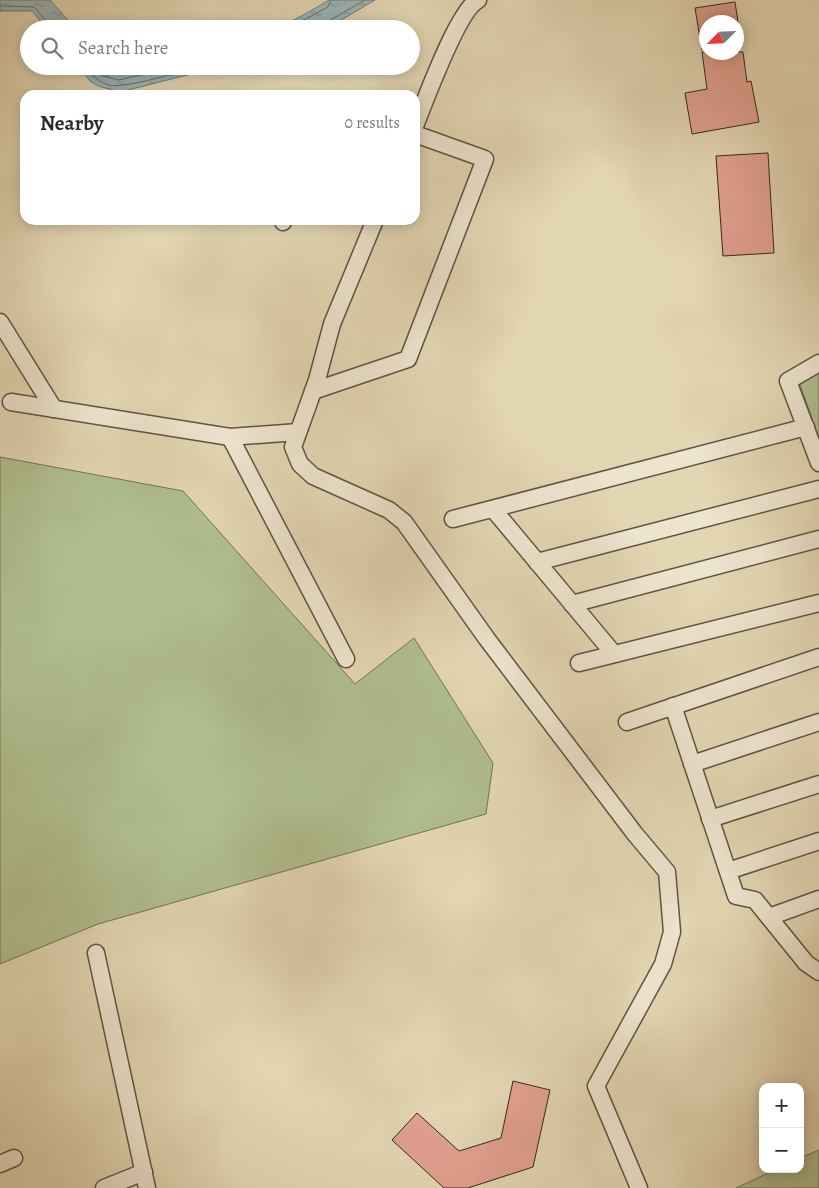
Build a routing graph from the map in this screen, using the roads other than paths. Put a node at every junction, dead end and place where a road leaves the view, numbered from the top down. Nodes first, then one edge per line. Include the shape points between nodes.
1 (478, 0) edge
2 (420, 114) edge
3 (420, 136) edge
4 (374, 225) edge
5 (0, 322) edge
6 (819, 362) edge
7 (313, 391) junction
8 (11, 402) dead end
9 (54, 409) junction
10 (806, 427) junction
11 (298, 432) junction
12 (230, 438) junction
13 (819, 463) edge
14 (819, 490) edge
15 (493, 509) junction
16 (453, 519) dead end
17 (819, 540) edge
18 (537, 562) junction
19 (819, 602) edge
20 (572, 604) junction
21 (614, 654) junction
22 (819, 657) edge
23 (346, 659) dead end
24 (579, 663) dead end
25 (673, 706) junction
26 (627, 722) dead end
27 (819, 722) edge
28 (692, 764) junction
29 (819, 784) edge
30 (710, 819) junction
31 (819, 841) edge
32 (728, 871) junction
33 (819, 899) edge
34 (769, 917) junction
35 (91, 954) dead end
36 (815, 964) edge
37 (139, 1183) edge
38 (104, 1188) edge
39 (639, 1188) edge

1 - 2 street via 459,22
3 - 7 street via 485,158 408,359
4 - 7 street via 332,324
5 - 9 street
6 - 10 street via 788,381
7 - 11 street
8 - 9 street
9 - 12 street
10 - 13 street
10 - 15 street
11 - 12 street
11 - 39 street via 293,447 300,464 313,476 389,510 404,522 487,640 667,872 672,932 663,964 596,1086
12 - 23 street
14 - 18 street
15 - 16 street
15 - 18 street
17 - 20 street
18 - 20 street
19 - 21 street
20 - 21 street
21 - 24 street
22 - 25 street
25 - 26 street
25 - 28 street
27 - 28 street
28 - 30 street
29 - 30 street
30 - 32 street
31 - 32 street
32 - 34 street via 736,896 755,900
33 - 34 street
34 - 36 street
35 - 37 street
37 - 38 street

